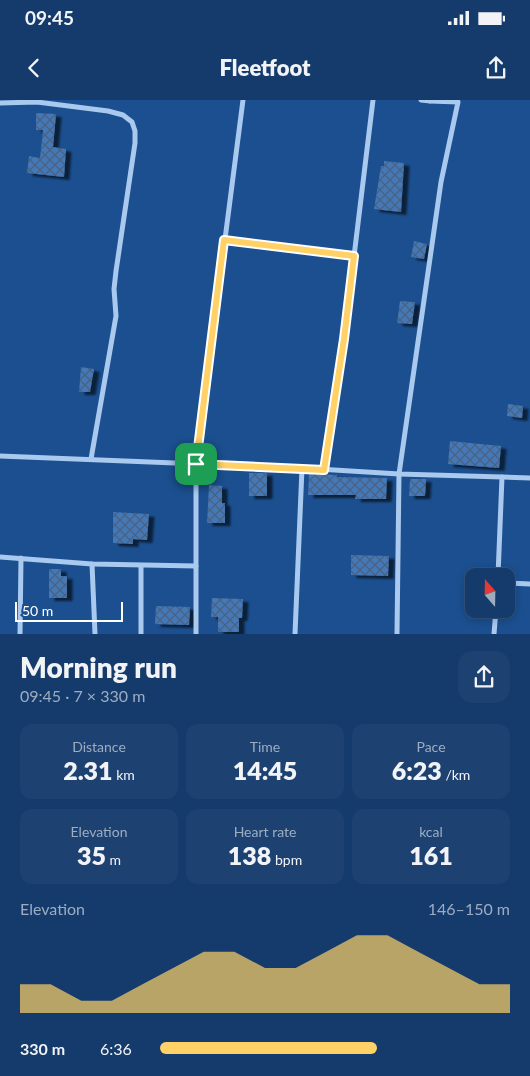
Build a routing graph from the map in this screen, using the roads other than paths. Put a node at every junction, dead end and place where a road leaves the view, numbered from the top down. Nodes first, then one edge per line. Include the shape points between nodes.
1 (243, 100) edge
2 (373, 100) edge
3 (421, 100) edge
4 (37, 101) edge
5 (430, 101) edge
6 (0, 103) edge
7 (224, 240) junction
8 (354, 256) junction
9 (0, 456) edge
10 (91, 459) junction
11 (196, 464) junction
12 (302, 468) junction
13 (324, 470) junction
14 (399, 474) junction
15 (502, 477) junction
16 (530, 477) edge
17 (0, 557) edge
18 (21, 558) junction
19 (92, 564) junction
20 (140, 566) junction
21 (196, 566) junction
22 (498, 568) edge
23 (515, 583) edge
24 (530, 584) edge
25 (495, 618) edge
26 (20, 634) edge
27 (95, 634) edge
28 (141, 634) edge
29 (196, 634) edge
30 (295, 634) edge
31 (397, 634) edge
32 (494, 634) edge

1 - 7 street
2 - 8 street
3 - 5 street
4 - 6 street
4 - 10 street via 123,115 132,122 134,131 114,289 116,316
5 - 14 street via 458,102 442,182
7 - 8 street
7 - 11 street
8 - 13 street
9 - 10 street
10 - 11 street
11 - 12 street
11 - 21 street
12 - 13 street
12 - 30 street
13 - 14 street
14 - 15 street
14 - 31 street
15 - 16 street
15 - 22 street
17 - 18 street
18 - 19 street
18 - 26 street
19 - 20 street
19 - 27 street
20 - 21 street
20 - 28 street
21 - 29 street
23 - 24 street
25 - 32 street

